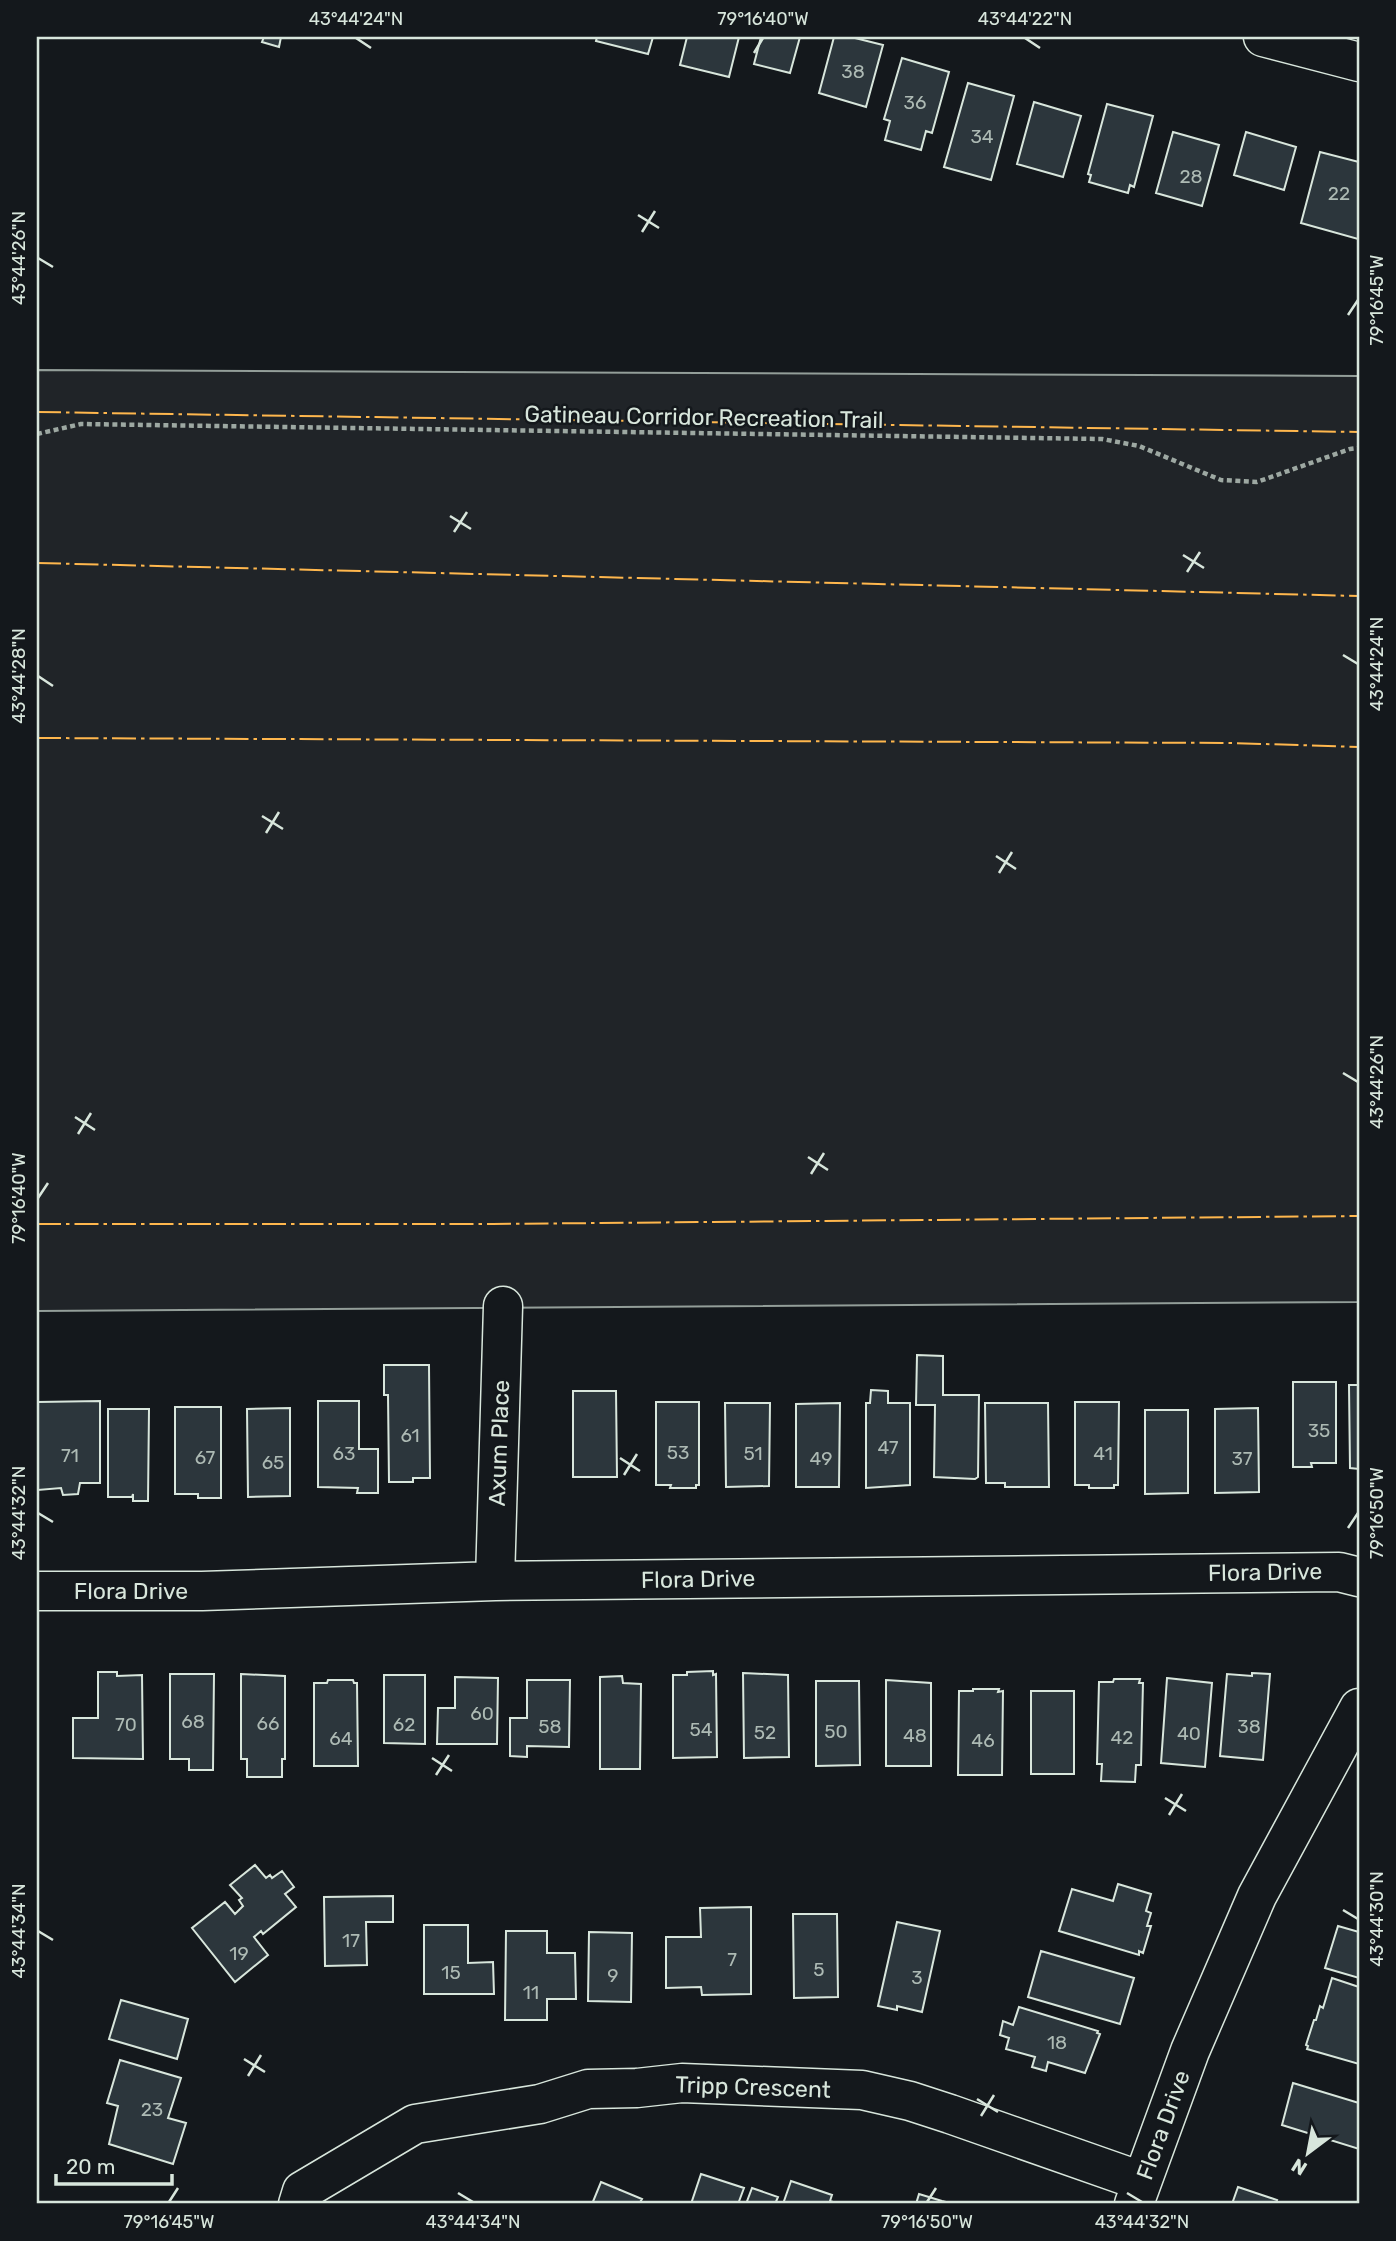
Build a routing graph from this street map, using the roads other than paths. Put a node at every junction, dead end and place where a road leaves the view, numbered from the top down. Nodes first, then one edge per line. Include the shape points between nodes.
1 (1264, 37) edge
2 (1359, 62) edge
3 (503, 1306) dead end
4 (1359, 1577) edge
5 (495, 1581) junction
6 (37, 1591) edge
7 (1359, 1708) edge
8 (1138, 2193) edge
9 (299, 2204) edge

1 - 2 street
3 - 5 street, Axum Place
4 - 5 street, Flora Drive via 1339,1572
5 - 6 street, Flora Drive via 202,1591
7 - 8 street, Flora Drive via 1257,1896 1190,2051
8 - 9 street, Tripp Crescent via 984,2125 898,2098 862,2091 682,2083 588,2090 540,2104 415,2124 302,2191

